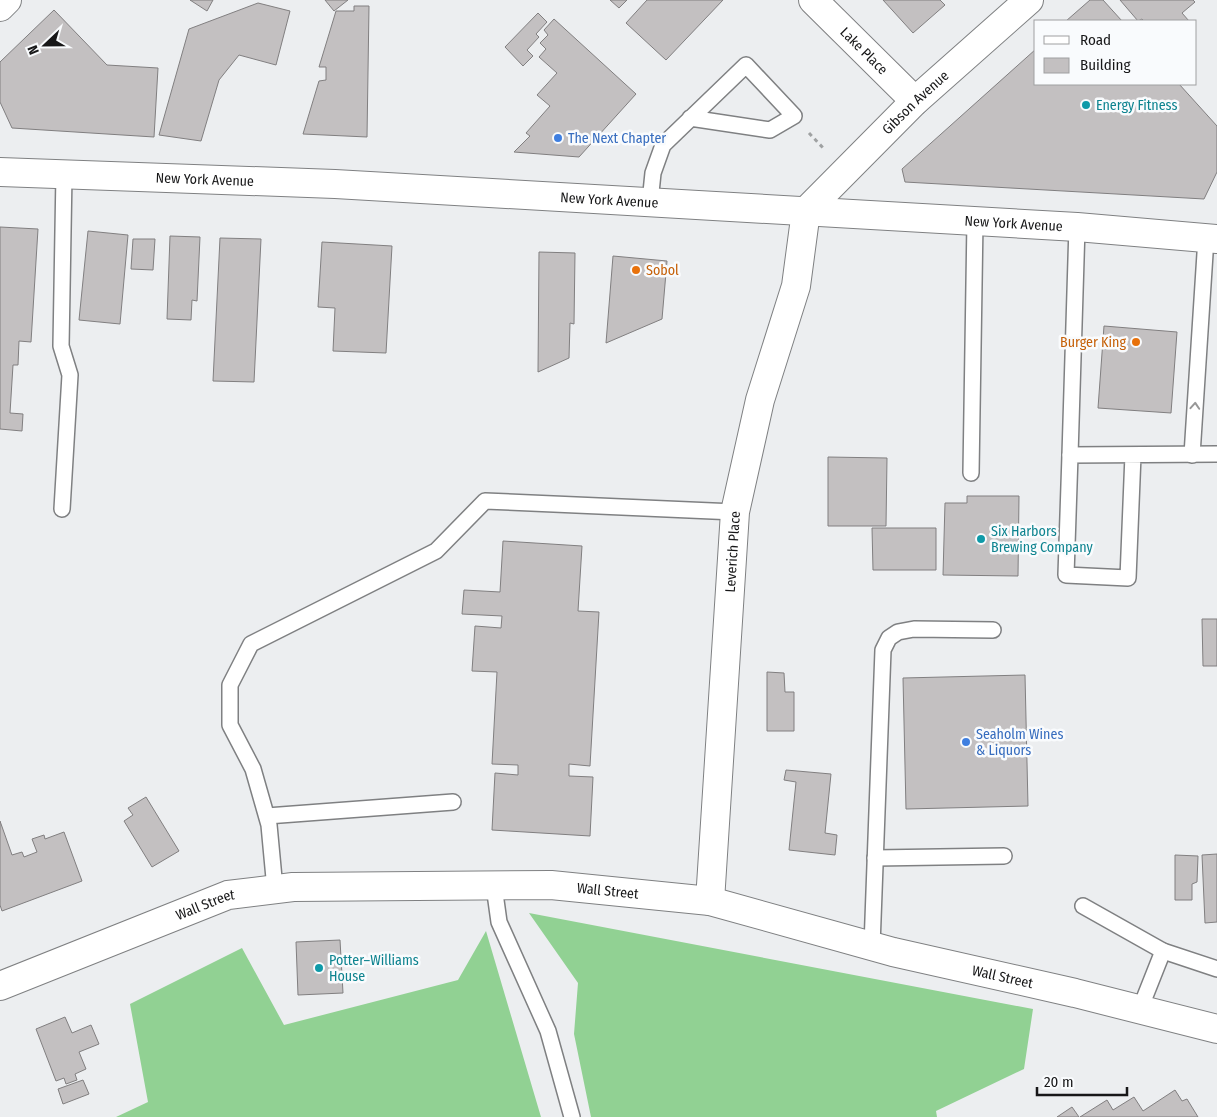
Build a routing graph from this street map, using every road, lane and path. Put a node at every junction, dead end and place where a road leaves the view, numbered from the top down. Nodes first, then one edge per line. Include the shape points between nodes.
1 (7, 0) edge
2 (813, 0) edge
3 (1029, 0) edge
4 (0, 7) edge
5 (915, 102) junction
6 (794, 116) junction
7 (690, 118) junction
8 (828, 154) dead end
9 (0, 172) edge
10 (64, 174) junction
11 (650, 202) junction
12 (806, 211) junction
13 (975, 221) junction
14 (1077, 227) junction
15 (1211, 239) edge
16 (1217, 454) edge
17 (1070, 455) junction
18 (1133, 455) junction
19 (1192, 455) junction
20 (970, 473) dead end
21 (62, 509) dead end
22 (734, 512) junction
23 (992, 630) dead end
24 (453, 802) dead end
25 (267, 816) junction
26 (1004, 856) dead end
27 (876, 858) junction
28 (494, 886) junction
29 (275, 889) junction
30 (710, 901) junction
31 (1083, 906) dead end
32 (872, 946) junction
33 (1163, 951) junction
34 (1217, 969) edge
35 (0, 986) edge
36 (1140, 1009) junction
37 (1217, 1029) edge
38 (572, 1117) edge

1 - 4 street
2 - 5 street, Lake Place
3 - 5 street, Gibson Avenue
5 - 12 street, Gibson Avenue
6 - 7 lane via 770,130
6 - 7 lane via 746,65
6 - 8 path
7 - 11 lane via 663,144 653,173
9 - 10 street, New York Avenue
10 - 11 street, New York Avenue via 335,184
10 - 21 lane via 60,346 70,375
11 - 12 street, New York Avenue
12 - 13 street, New York Avenue
12 - 22 street, Leverich Place via 796,286 760,400
13 - 14 street, New York Avenue
13 - 20 lane
14 - 15 street, New York Avenue
14 - 17 lane
19 -> 15 lane
16 - 19 lane
17 - 18 lane
17 - 18 lane via 1066,575 1128,578
18 - 19 lane
22 - 25 lane via 485,501 436,551 251,644 230,685 230,725 254,769
22 - 30 street, Leverich Place
23 - 27 lane via 914,629 898,632 889,638 884,650
24 - 25 lane
25 - 29 lane
26 - 27 lane
27 - 32 lane
28 - 29 street, Wall Street
28 - 30 street, Wall Street via 551,885
28 - 38 lane via 499,922 548,1031
29 - 35 street, Wall Street via 228,895
30 - 32 street, Wall Street
31 - 33 lane
32 - 36 street, Wall Street
33 - 34 lane
33 - 36 lane
36 - 37 street, Wall Street

